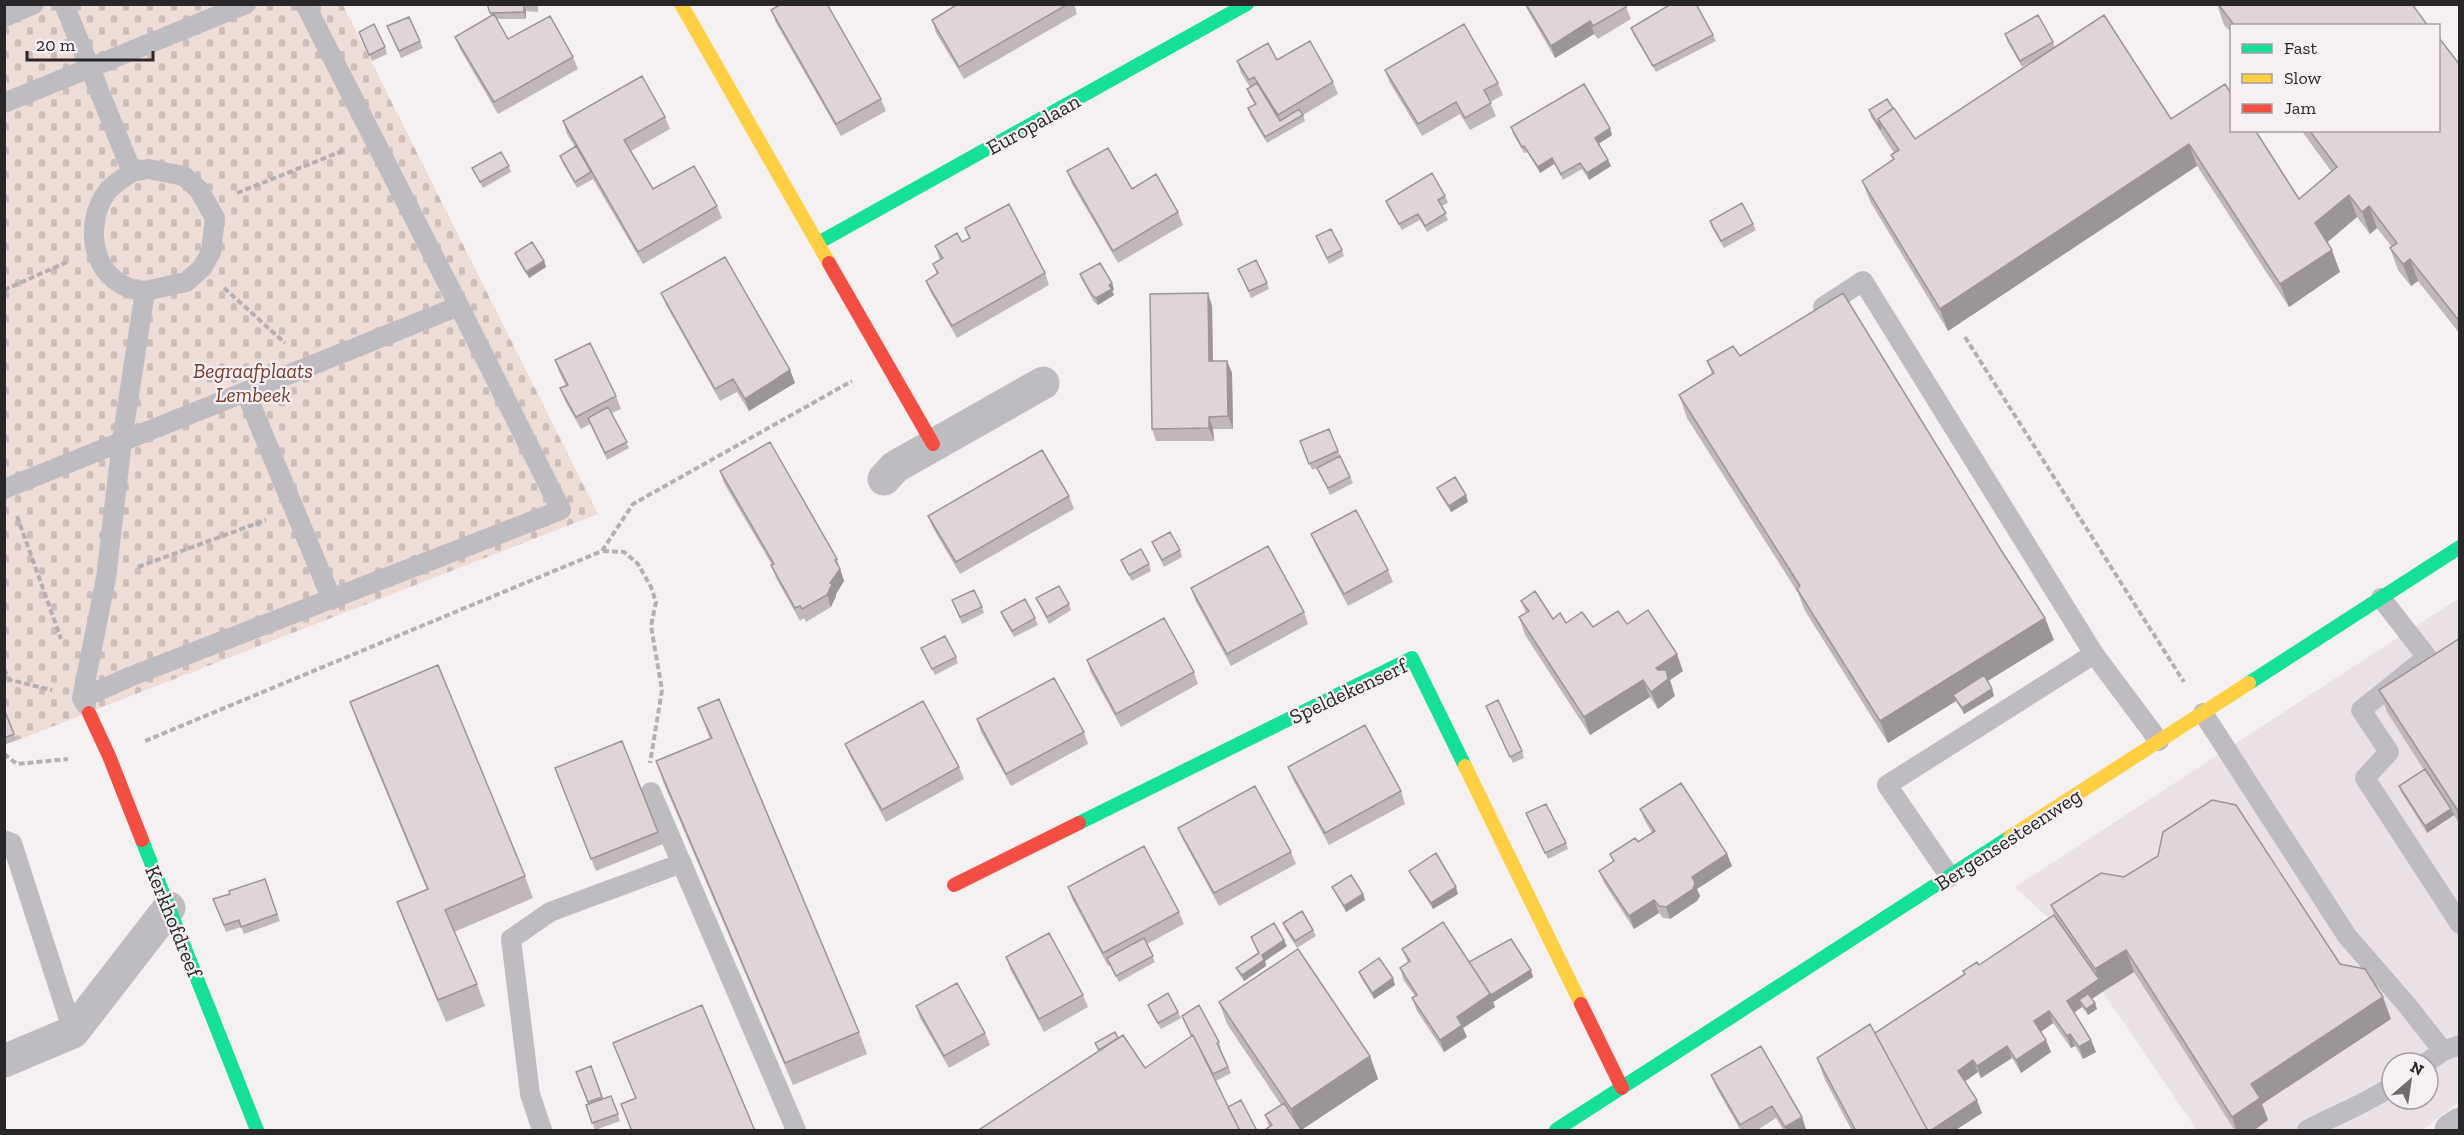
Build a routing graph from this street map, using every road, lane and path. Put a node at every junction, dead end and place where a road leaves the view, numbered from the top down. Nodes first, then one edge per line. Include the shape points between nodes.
1 (34, 4) edge
2 (64, 4) edge
3 (246, 4) edge
4 (305, 4) edge
5 (681, 4) edge
6 (1247, 4) edge
7 (4, 17) edge
8 (89, 68) junction
9 (4, 103) edge
10 (372, 138) junction
11 (132, 172) junction
12 (209, 204) junction
13 (818, 243) junction
14 (94, 250) junction
15 (202, 268) junction
16 (4, 290) edge
17 (145, 291) junction
18 (459, 306) junction
19 (1808, 318) edge
20 (1965, 337) dead end
21 (886, 362) junction
22 (310, 366) junction
23 (1043, 383) dead end
24 (246, 393) junction
25 (122, 441) junction
26 (933, 444) junction
27 (884, 479) dead end
28 (6, 489) edge
29 (295, 510) junction
30 (2460, 547) edge
31 (602, 551) junction
32 (106, 578) junction
33 (2381, 598) junction
34 (332, 600) junction
35 (61, 641) dead end
36 (2094, 654) junction
37 (4, 669) edge
38 (86, 705) junction
39 (2204, 713) junction
40 (2159, 741) junction
41 (4, 754) edge
42 (109, 756) junction
43 (651, 792) joint
44 (4, 840) edge
45 (682, 863) junction
46 (1950, 877) junction
47 (954, 885) dead end
48 (169, 908) junction
49 (2460, 924) edge
50 (73, 1032) junction
51 (2451, 1048) edge
52 (4, 1061) edge
53 (1622, 1088) junction
54 (2380, 1092) edge
55 (2460, 1124) edge
56 (257, 1131) edge
57 (542, 1131) edge
58 (796, 1131) edge
59 (1556, 1131) edge
60 (2307, 1131) edge
61 (2451, 1131) edge

1 - 7 lane
2 - 8 lane
3 - 8 lane
4 - 10 lane
5 - 13 street
6 - 13 street, Europalaan
8 - 9 lane
8 - 11 lane
10 - 12 path
10 - 18 lane
11 - 12 lane via 148,169 184,176
11 - 14 lane via 107,190 94,214
12 - 15 lane via 215,218 211,252
13 - 21 street
14 - 16 path
14 - 17 lane via 107,272 126,287
15 - 17 lane via 186,282
15 - 22 path
17 - 25 lane
18 - 22 lane
18 - 34 lane via 561,510
19 - 36 lane via 1863,281
20 - 39 path
21 - 26 street
21 - 31 path via 633,504
22 - 24 lane
23 - 26 street
24 - 25 lane
24 - 29 lane
25 - 28 lane
25 - 32 lane
26 - 27 street via 896,466
28 - 35 path
29 - 32 path
29 - 34 lane
30 - 33 street, Bergensesteenweg
31 - 42 path
31 - 43 path via 624,552 638,564 656,602 651,626 662,690 650,757
32 - 38 lane
33 - 39 street, Bergensesteenweg
33 - 49 lane via 2427,657 2361,710 2389,752 2365,778
34 - 38 lane via 132,676
36 - 40 lane
36 - 46 lane via 1887,785
37 - 38 path via 10,680 55,691 77,685
38 - 42 street, Kerkhofdreef
39 - 40 street, Bergensesteenweg
39 - 51 lane via 2347,936
40 - 46 street, Bergensesteenweg
41 - 42 path via 17,764
42 - 48 street, Kerkhofdreef
43 - 45 lane
44 - 50 lane via 12,843
45 - 57 lane via 550,912 511,939 530,1094
45 - 58 lane
46 - 53 street, Bergensesteenweg
47 - 53 street, Speldekenserf via 1412,658
48 - 50 street
48 - 56 street, Kerkhofdreef
50 - 52 street
53 - 59 street, Bergensesteenweg
54 - 60 lane
55 - 61 street

